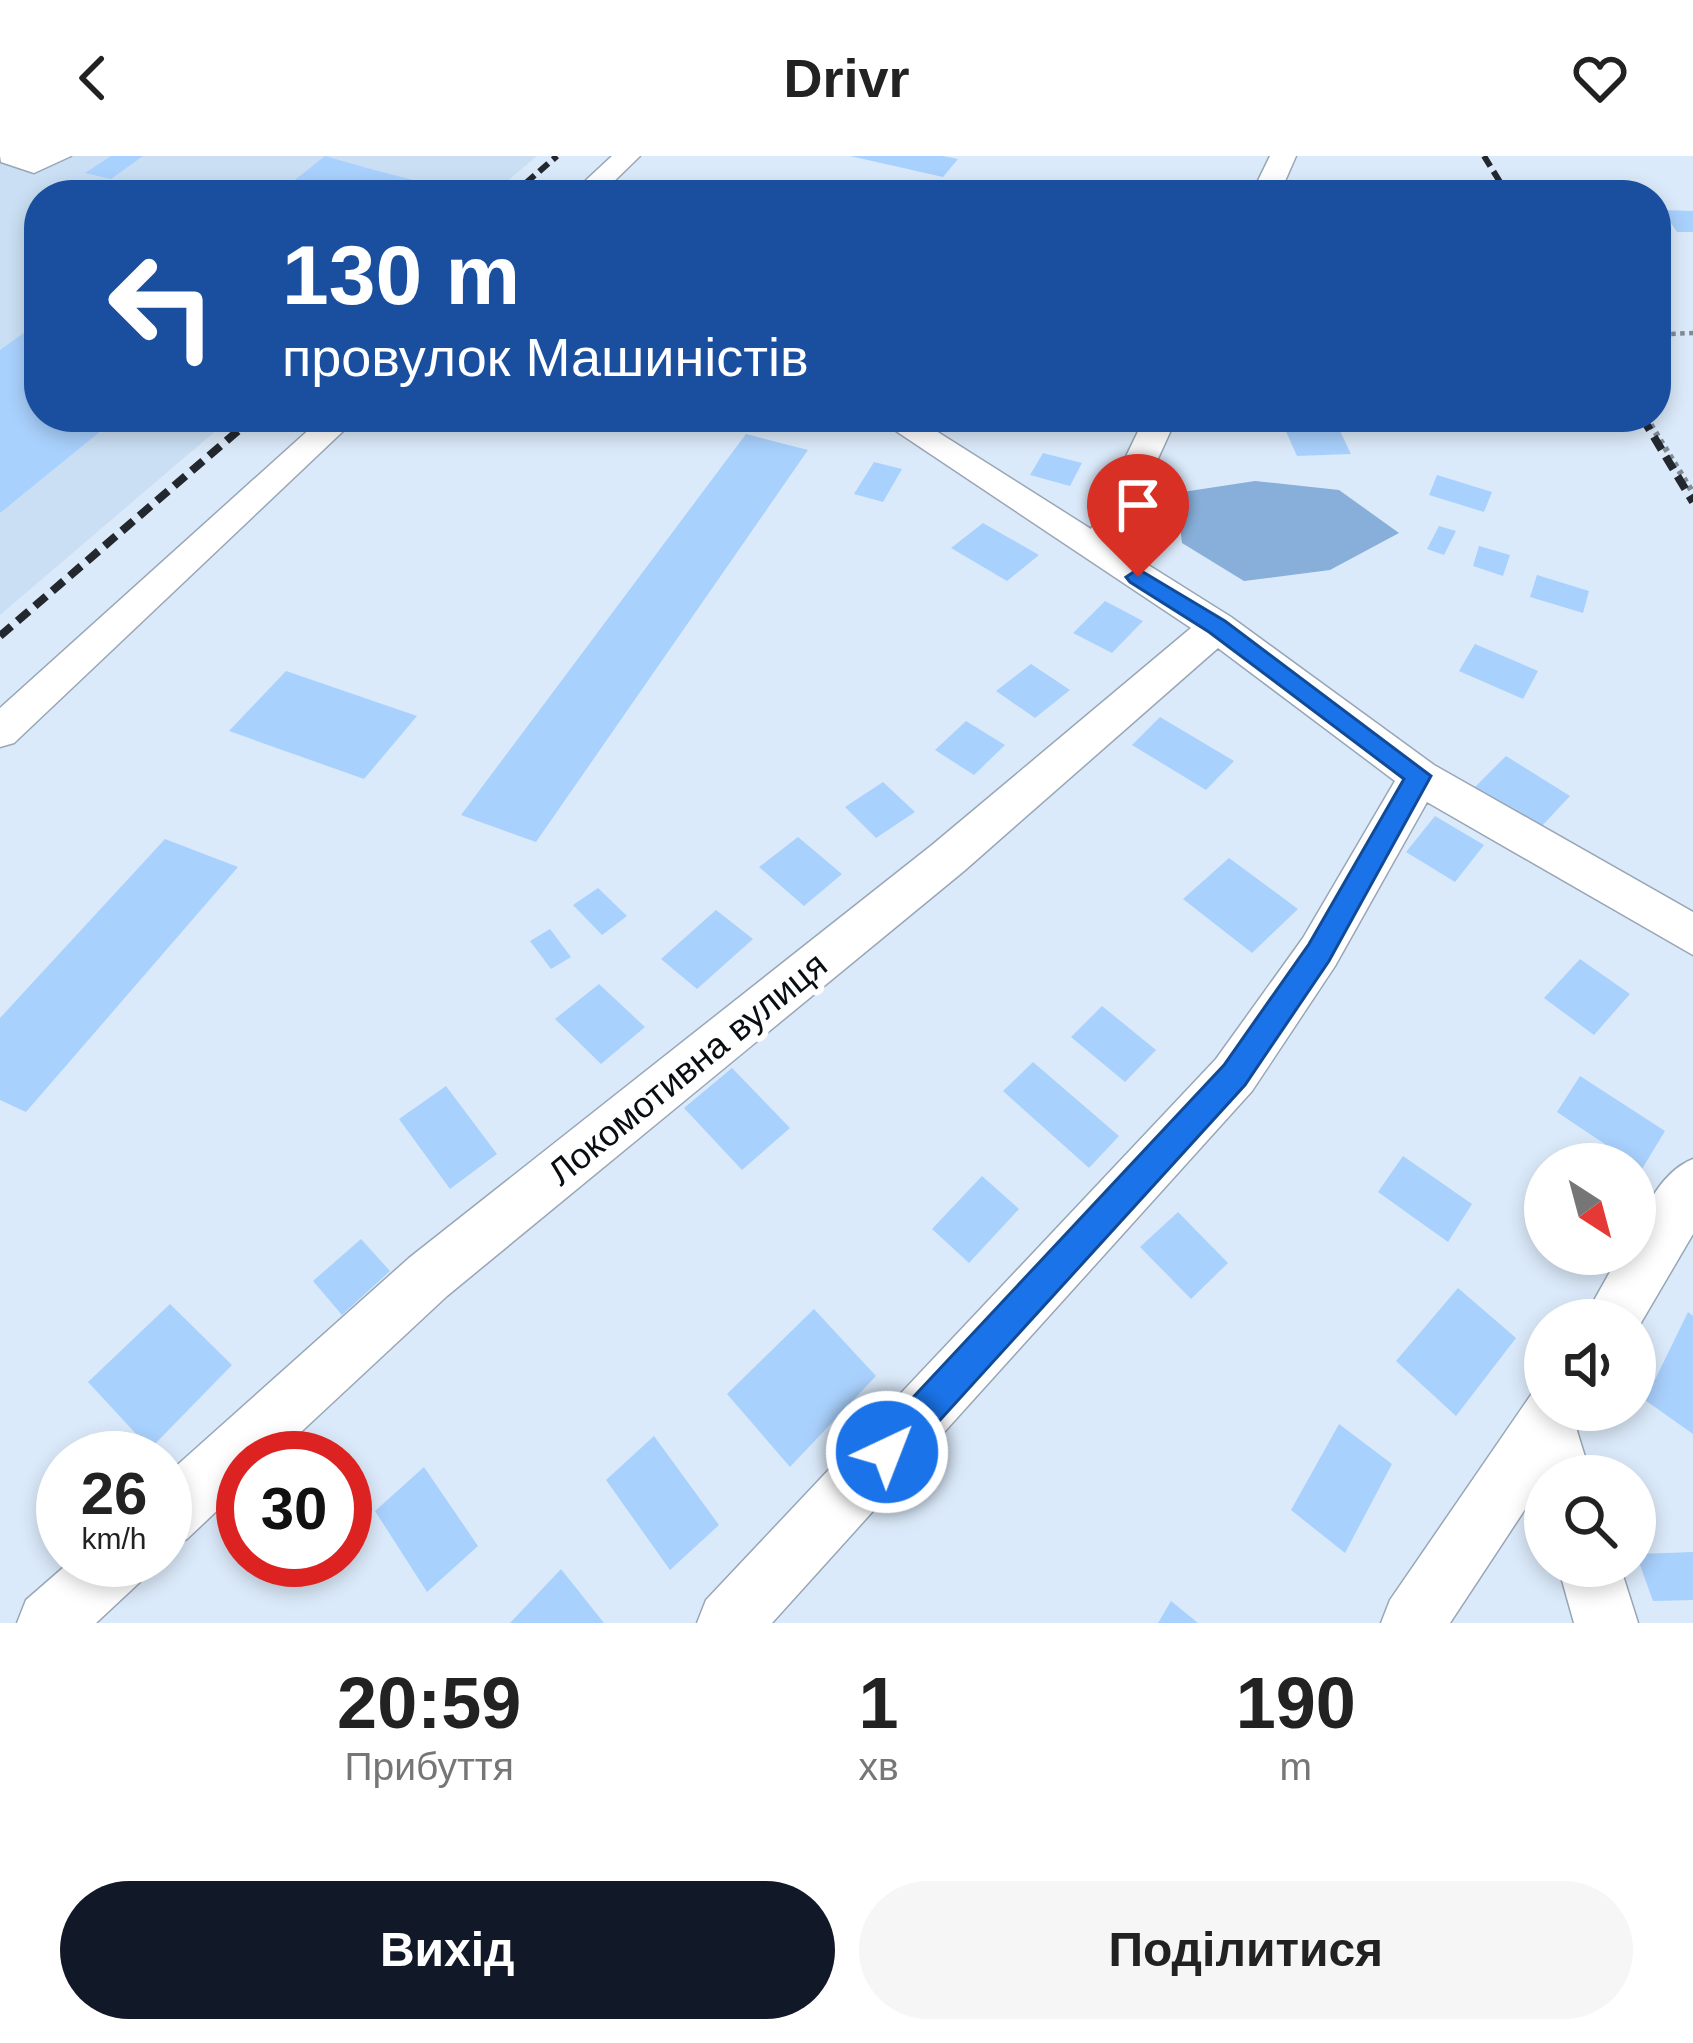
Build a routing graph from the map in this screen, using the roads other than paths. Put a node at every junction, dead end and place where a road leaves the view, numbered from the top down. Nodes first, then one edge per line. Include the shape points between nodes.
1 (10, 156) edge
2 (58, 156) edge
3 (627, 156) edge
4 (601, 180) edge
5 (326, 432) edge
6 (914, 432) edge
7 (1154, 432) edge
8 (1098, 551) junction
9 (1217, 627) junction
10 (0, 732) edge
11 (1418, 776) junction
12 (1693, 935) edge
13 (1693, 1184) edge
14 (1624, 1299) edge
15 (1554, 1438) edge
16 (192, 1492) edge
17 (88, 1587) edge
18 (1595, 1587) edge
19 (49, 1623) edge
20 (729, 1623) edge
21 (1413, 1623) edge
22 (1606, 1623) edge

1 - 2 street via 34,165
3 - 4 street
5 - 10 street
6 - 8 street
7 - 8 street
8 - 9 street
9 - 11 street
9 - 16 street, Локомотивна вулиця via 948,858 428,1276
11 - 12 street
11 - 20 street via 1319,952 1234,1075
13 - 14 street
15 - 21 street
17 - 19 street
18 - 22 street

